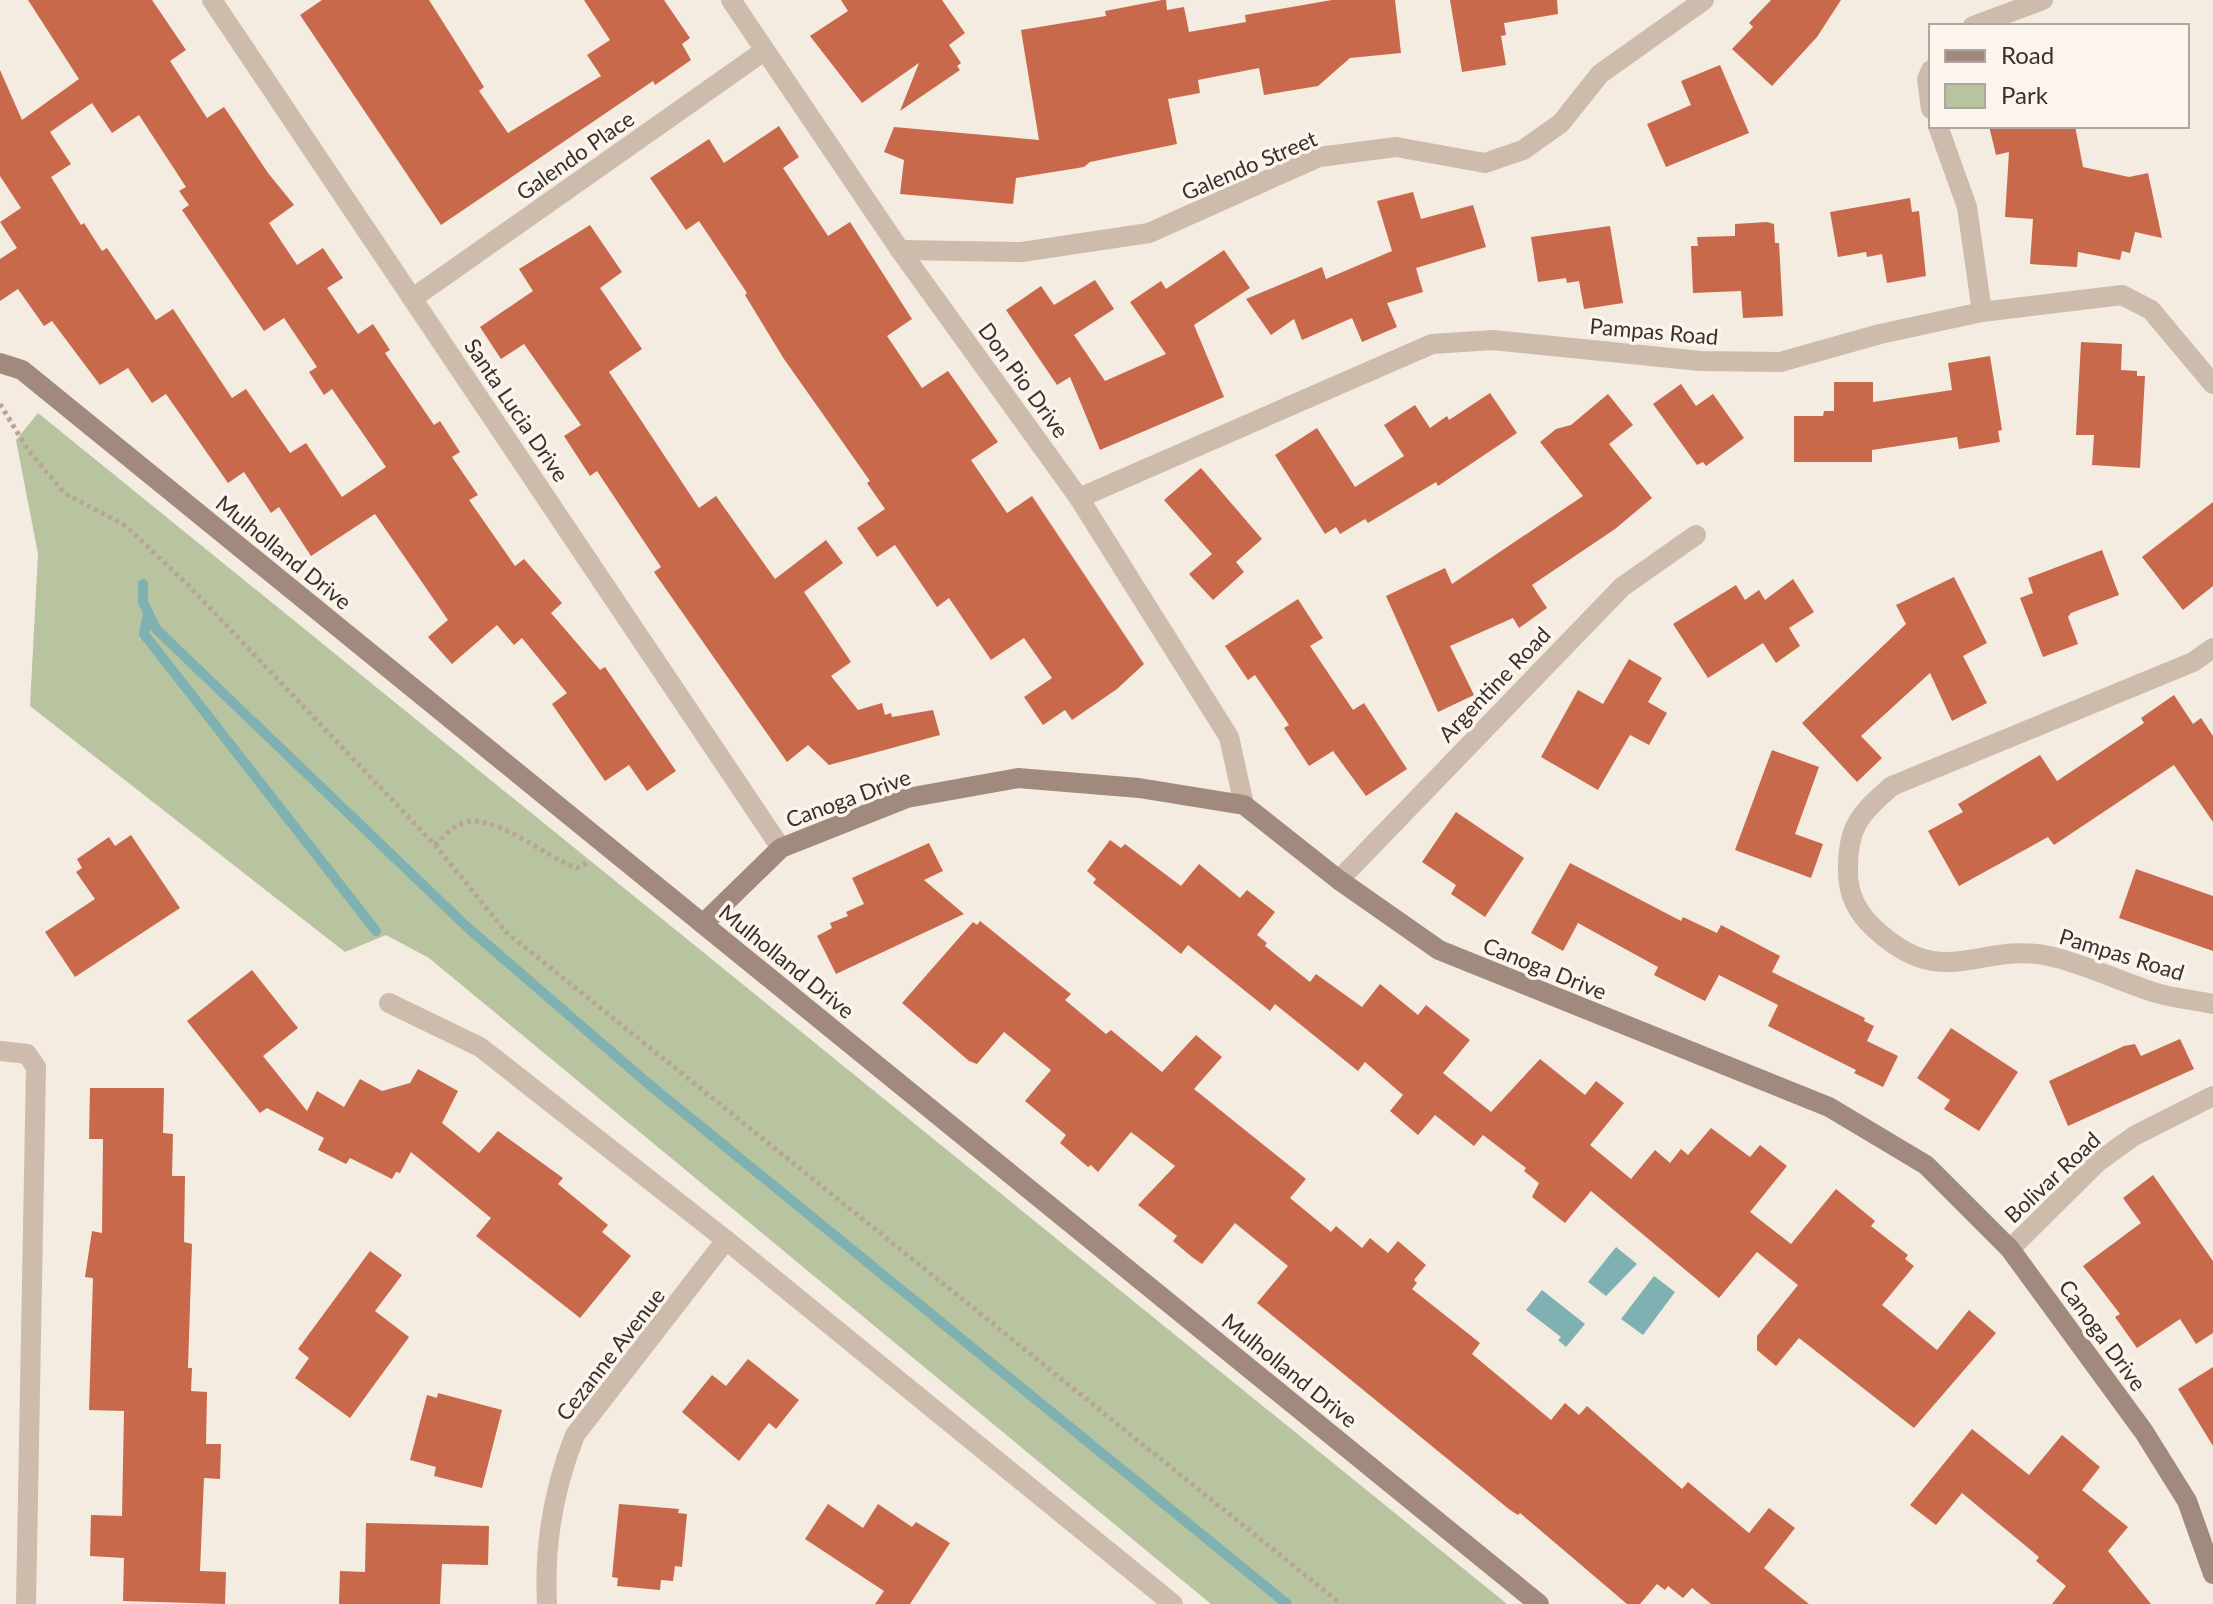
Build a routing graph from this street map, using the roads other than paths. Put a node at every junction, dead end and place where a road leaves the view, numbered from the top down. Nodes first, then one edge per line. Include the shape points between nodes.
1 (212, 0) edge
2 (731, 0) edge
3 (1704, 0) edge
4 (2043, 0) edge
5 (1978, 24) edge
6 (764, 51) junction
7 (1929, 74) edge
8 (1929, 94) edge
9 (1939, 128) edge
10 (900, 250) junction
11 (413, 298) junction
12 (1982, 312) junction
13 (0, 363) edge
14 (2213, 384) edge
15 (1079, 498) junction
16 (1696, 535) dead end
17 (2213, 648) edge
18 (1244, 805) junction
19 (781, 848) junction
20 (1339, 880) junction
21 (703, 924) junction
22 (389, 1003) dead end
23 (2213, 1004) edge
24 (0, 1051) edge
25 (2213, 1096) edge
26 (726, 1240) junction
27 (2010, 1249) junction
28 (2213, 1574) edge
29 (26, 1604) edge
30 (547, 1604) edge
31 (1173, 1604) edge
32 (1539, 1604) edge

1 - 11 street, Santa Lucia Drive
2 - 6 street, Don Pio Drive
3 - 10 street, Galendo Street via 1600,74 1561,123 1523,150 1485,163 1396,147 1319,157 1149,233 1022,252
4 - 5 street
6 - 10 street, Don Pio Drive
6 - 11 street, Galendo Place
7 - 8 street
9 - 12 street via 1967,207
10 - 15 street, Don Pio Drive
11 - 19 street, Santa Lucia Drive
12 - 14 street, Pampas Road via 2122,295 2151,310
12 - 15 street, Pampas Road via 1780,362 1700,361 1493,340 1432,344
13 - 21 main road, Mulholland Drive via 22,370
15 - 18 street, Don Pio Drive via 1229,737
16 - 20 street, Argentine Road via 1622,587
17 - 23 street, Pampas Road via 2193,662 1892,786 1863,810 1847,843 1848,879 1859,914 1899,951 1949,965 2007,955 2047,956 2157,993
18 - 19 main road, Canoga Drive via 1139,788 1018,778 907,798
18 - 20 main road, Canoga Drive
19 - 21 main road, Canoga Drive
20 - 27 main road, Canoga Drive via 1439,950 1829,1107 1926,1165
21 - 32 main road, Mulholland Drive
22 - 26 street via 480,1047
24 - 29 street via 27,1054 36,1067
25 - 27 street, Bolivar Road via 2134,1136 2098,1162
26 - 30 street, Cezanne Avenue via 575,1435 560,1474 551,1528
26 - 31 street
27 - 28 main road, Canoga Drive via 2180,1489

